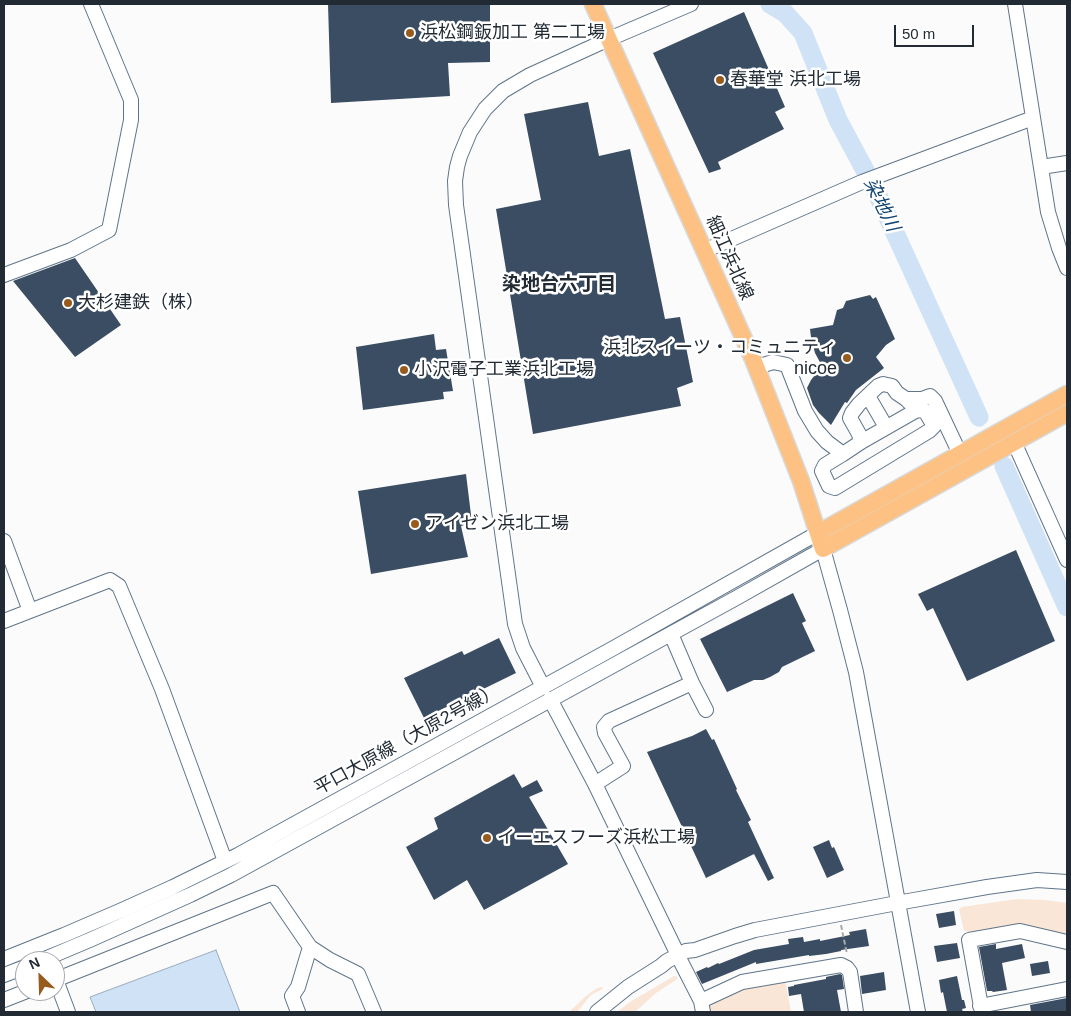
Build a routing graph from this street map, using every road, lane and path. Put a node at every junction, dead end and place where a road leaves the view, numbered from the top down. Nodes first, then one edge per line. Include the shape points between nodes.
1 (91, 4) edge
2 (593, 4) edge
3 (691, 4) edge
4 (1015, 4) edge
5 (609, 39) junction
6 (1033, 118) junction
7 (1067, 163) edge
8 (1041, 167) junction
9 (704, 251) junction
10 (1067, 268) edge
11 (4, 275) edge
12 (757, 367) junction
13 (1067, 394) edge
14 (868, 396) junction
15 (906, 399) junction
16 (916, 410) junction
17 (1067, 413) edge
18 (886, 427) junction
19 (1005, 441) junction
20 (862, 442) junction
21 (986, 449) junction
22 (843, 454) junction
23 (960, 454) junction
24 (4, 541) edge
25 (820, 541) junction
26 (1067, 560) edge
27 (30, 611) junction
28 (4, 621) edge
29 (671, 634) junction
30 (692, 683) junction
31 (547, 693) junction
32 (706, 710) dead end
33 (595, 784) junction
34 (225, 861) junction
35 (1067, 882) edge
36 (897, 903) junction
37 (841, 925) dead end
38 (1067, 942) edge
39 (310, 947) junction
40 (65, 951) edge
41 (679, 958) junction
42 (848, 958) dead end
43 (4, 960) edge
44 (65, 976) edge
45 (1067, 989) edge
46 (702, 1006) edge
47 (981, 1009) edge
48 (298, 1012) edge
49 (374, 1012) edge
50 (597, 1012) edge
51 (856, 1012) edge
52 (918, 1012) edge

1 - 11 street via 131,100 131,120 109,230 72,250
2 - 5 main road, 細江浜北線
3 - 5 street
4 - 6 street
5 - 9 main road, 細江浜北線
5 - 31 street via 530,75 493,100 470,132 460,156 455,182 515,624 523,648
6 - 8 street
6 - 9 street via 862,182
7 - 8 street
8 - 10 street via 1048,212
9 - 12 main road, 細江浜北線
12 - 22 street via 773,362 787,365 805,411 817,431
12 - 25 main road, 細江浜北線
13 - 19 main road
14 - 15 street via 883,384 892,386
14 - 18 street
14 - 20 street via 850,418
15 - 16 street
15 - 23 street via 922,400 930,396 935,401
16 - 18 street
16 - 22 street via 925,410 934,426 929,431 835,488 829,486 822,470
17 - 19 main road
18 - 20 street
19 - 21 main road
19 - 26 street
20 - 22 street
21 - 23 main road
21 - 25 main road
23 - 25 main road
24 - 27 street
25 - 29 street, 平口大原線（大原2号線）
25 - 31 street, 平口大原線（大原2号線）
25 - 36 street via 856,672
27 - 28 street
27 - 34 street via 110,580 119,586 162,689
29 - 30 street
29 - 31 street, 平口大原線（大原2号線）
30 - 32 street
30 - 33 street via 608,721 605,733 623,766
31 - 33 street
31 - 34 street, 平口大原線（大原2号線）
31 - 40 street, 平口大原線（大原2号線） via 440,761 231,875
33 - 41 street
34 - 43 street, 平口大原線（大原2号線） via 122,910
35 - 36 street via 1028,880
36 - 41 street via 755,930 686,952
36 - 52 street
37 - 42 path
38 - 47 street via 1020,931 969,940
39 - 44 street via 274,893
39 - 48 street via 298,987 292,996
39 - 49 street via 358,974
41 - 46 street
41 - 50 street via 667,961
45 - 47 street
46 - 51 street via 742,982 841,965 850,972

